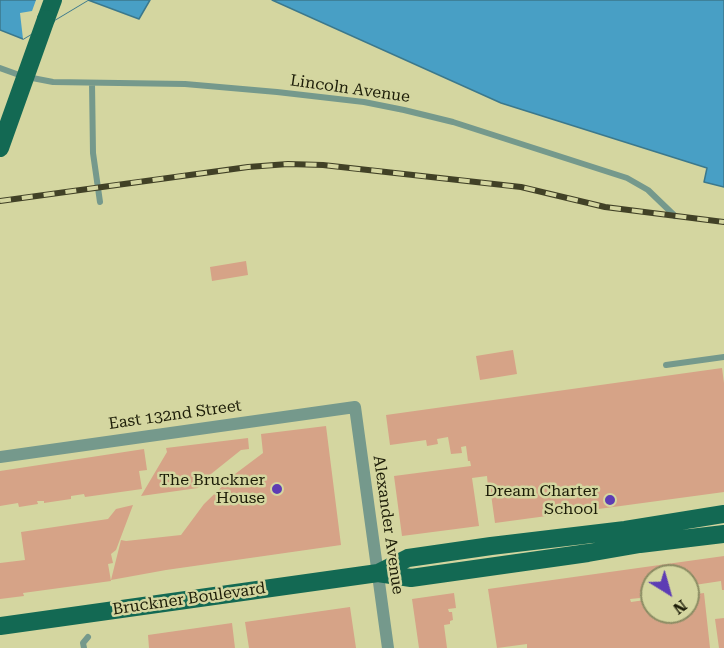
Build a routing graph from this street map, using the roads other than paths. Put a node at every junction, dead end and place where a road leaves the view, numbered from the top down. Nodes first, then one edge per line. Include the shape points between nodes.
1 (53, 0) edge
2 (0, 68) edge
3 (92, 83) junction
4 (0, 148) edge
5 (100, 202) dead end
6 (675, 216) dead end
7 (724, 357) edge
8 (666, 364) dead end
9 (355, 407) joint
10 (0, 457) edge
11 (724, 514) edge
12 (724, 534) edge
13 (378, 573) junction
14 (0, 626) edge
15 (88, 637) dead end
16 (84, 648) edge
17 (388, 648) edge

1 - 4 main road, bridge
2 - 3 lane, Lincoln Avenue via 38,80
3 - 5 lane via 93,153
3 - 6 lane, Lincoln Avenue via 163,83 277,92 416,112 627,178 648,190
7 - 8 lane
9 - 10 street, East 132nd Street
9 - 13 street, Alexander Avenue
11 - 13 main road, Bruckner Boulevard via 408,558
12 - 13 main road, Bruckner Boulevard via 411,578
13 - 14 main road, Bruckner Boulevard
13 - 17 street, Alexander Avenue
15 - 16 lane

